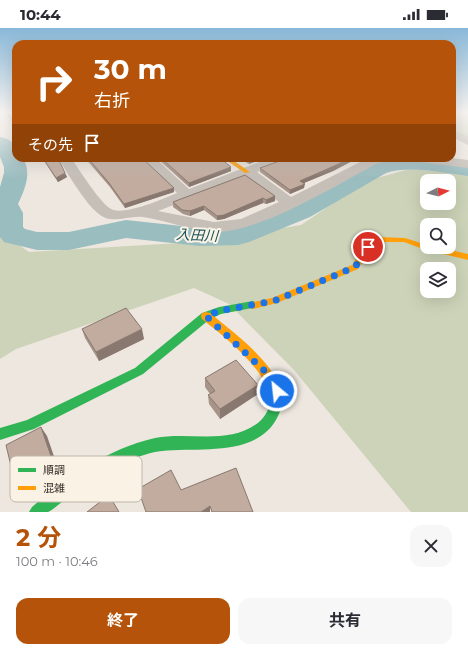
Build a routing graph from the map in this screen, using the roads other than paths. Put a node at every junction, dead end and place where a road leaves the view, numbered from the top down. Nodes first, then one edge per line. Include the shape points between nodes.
1 (456, 135) edge
2 (468, 142) edge
3 (67, 162) edge
4 (151, 162) edge
5 (232, 162) edge
6 (272, 162) edge
7 (370, 162) edge
8 (452, 162) edge
9 (468, 164) edge
10 (247, 172) junction
11 (187, 195) junction
12 (290, 203) junction
13 (142, 212) junction
14 (468, 257) edge
15 (206, 316) junction
16 (0, 434) edge
17 (122, 456) edge
18 (49, 502) edge
19 (37, 512) edge

1 - 2 street
3 - 13 street via 105,212 115,215
4 - 11 street
5 - 10 street
6 - 10 street
7 - 12 street
8 - 9 street
10 - 11 street
10 - 12 street
11 - 13 street
12 - 13 street via 244,223 214,227
14 - 15 street via 405,240 381,239 368,247 355,267 274,301 219,311
15 - 16 street via 139,370 29,425
15 - 17 street via 269,375 278,399 268,424 256,434 240,439 154,445
18 - 19 street

